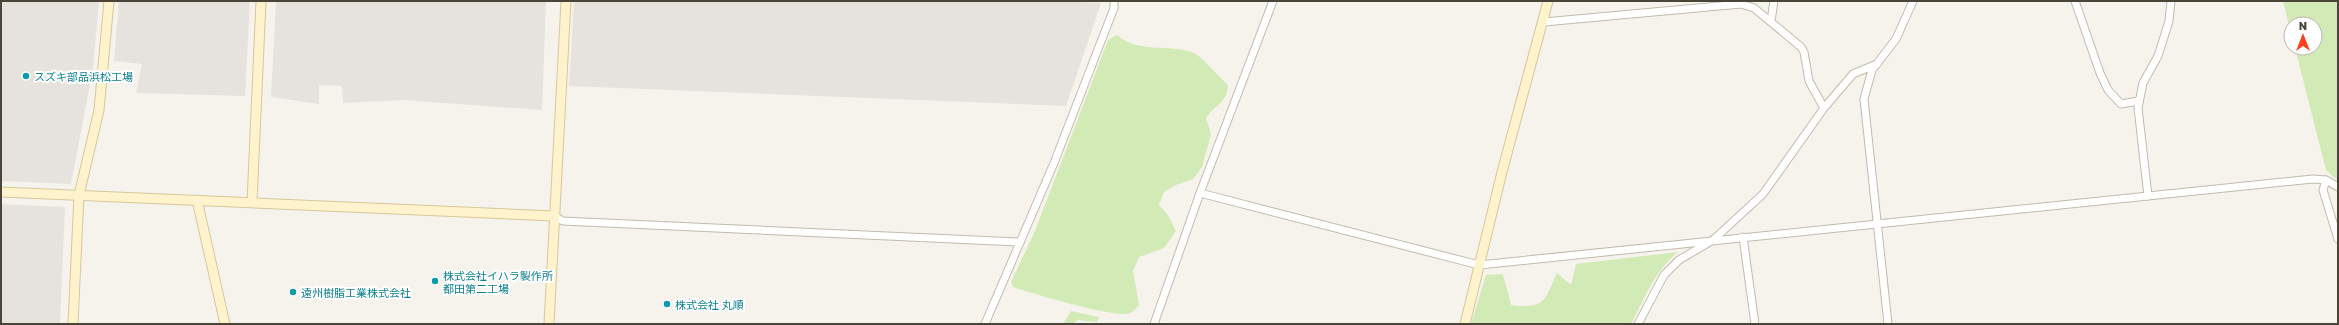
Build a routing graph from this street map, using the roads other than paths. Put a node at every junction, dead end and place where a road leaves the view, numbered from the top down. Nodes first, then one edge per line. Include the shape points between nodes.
1 (109, 1) edge
2 (261, 1) edge
3 (566, 1) edge
4 (1114, 1) edge
5 (1273, 1) edge
6 (1548, 1) edge
7 (1774, 1) edge
8 (1913, 1) edge
9 (2075, 1) edge
10 (2171, 1) edge
11 (1771, 21) junction
12 (1544, 22) junction
13 (1877, 64) junction
14 (2140, 101) junction
15 (1824, 108) junction
16 (2326, 180) junction
17 (2338, 187) edge
18 (1, 192) edge
19 (1200, 193) junction
20 (79, 195) junction
21 (2148, 196) junction
22 (197, 200) junction
23 (252, 202) junction
24 (554, 216) junction
25 (1878, 224) junction
26 (1743, 238) junction
27 (2338, 239) edge
28 (1713, 240) junction
29 (1020, 242) junction
30 (1479, 265) junction
31 (73, 324) edge
32 (225, 324) edge
33 (549, 324) edge
34 (985, 324) edge
35 (1154, 324) edge
36 (1465, 324) edge
37 (1638, 324) edge
38 (1755, 324) edge
39 (1888, 324) edge

1 - 20 street via 99,110
2 - 23 street
3 - 24 street
4 - 29 street via 1114,8 1054,163
5 - 19 street
6 - 12 street
7 - 11 street
8 - 13 street via 1896,39
9 - 14 street via 2108,90 2121,104
10 - 14 street via 2167,28 2158,56 2143,83
11 - 12 street via 1754,8 1741,4
11 - 15 street via 1801,47 1809,81
12 - 30 street
13 - 15 street via 1853,74
13 - 25 street via 1867,83 1864,99
14 - 21 street via 2140,136
15 - 28 street via 1763,194
16 - 17 street
16 - 21 street via 2313,179
16 - 27 street via 2323,190
18 - 20 street
19 - 30 street
19 - 35 street
20 - 22 street
20 - 31 street
21 - 25 street
22 - 23 street
22 - 32 street
23 - 24 street
24 - 29 street via 563,222
24 - 33 street
25 - 26 street
25 - 39 street
26 - 28 street
26 - 38 street
28 - 30 street
28 - 37 street via 1679,260 1664,275
29 - 34 street
30 - 36 street

